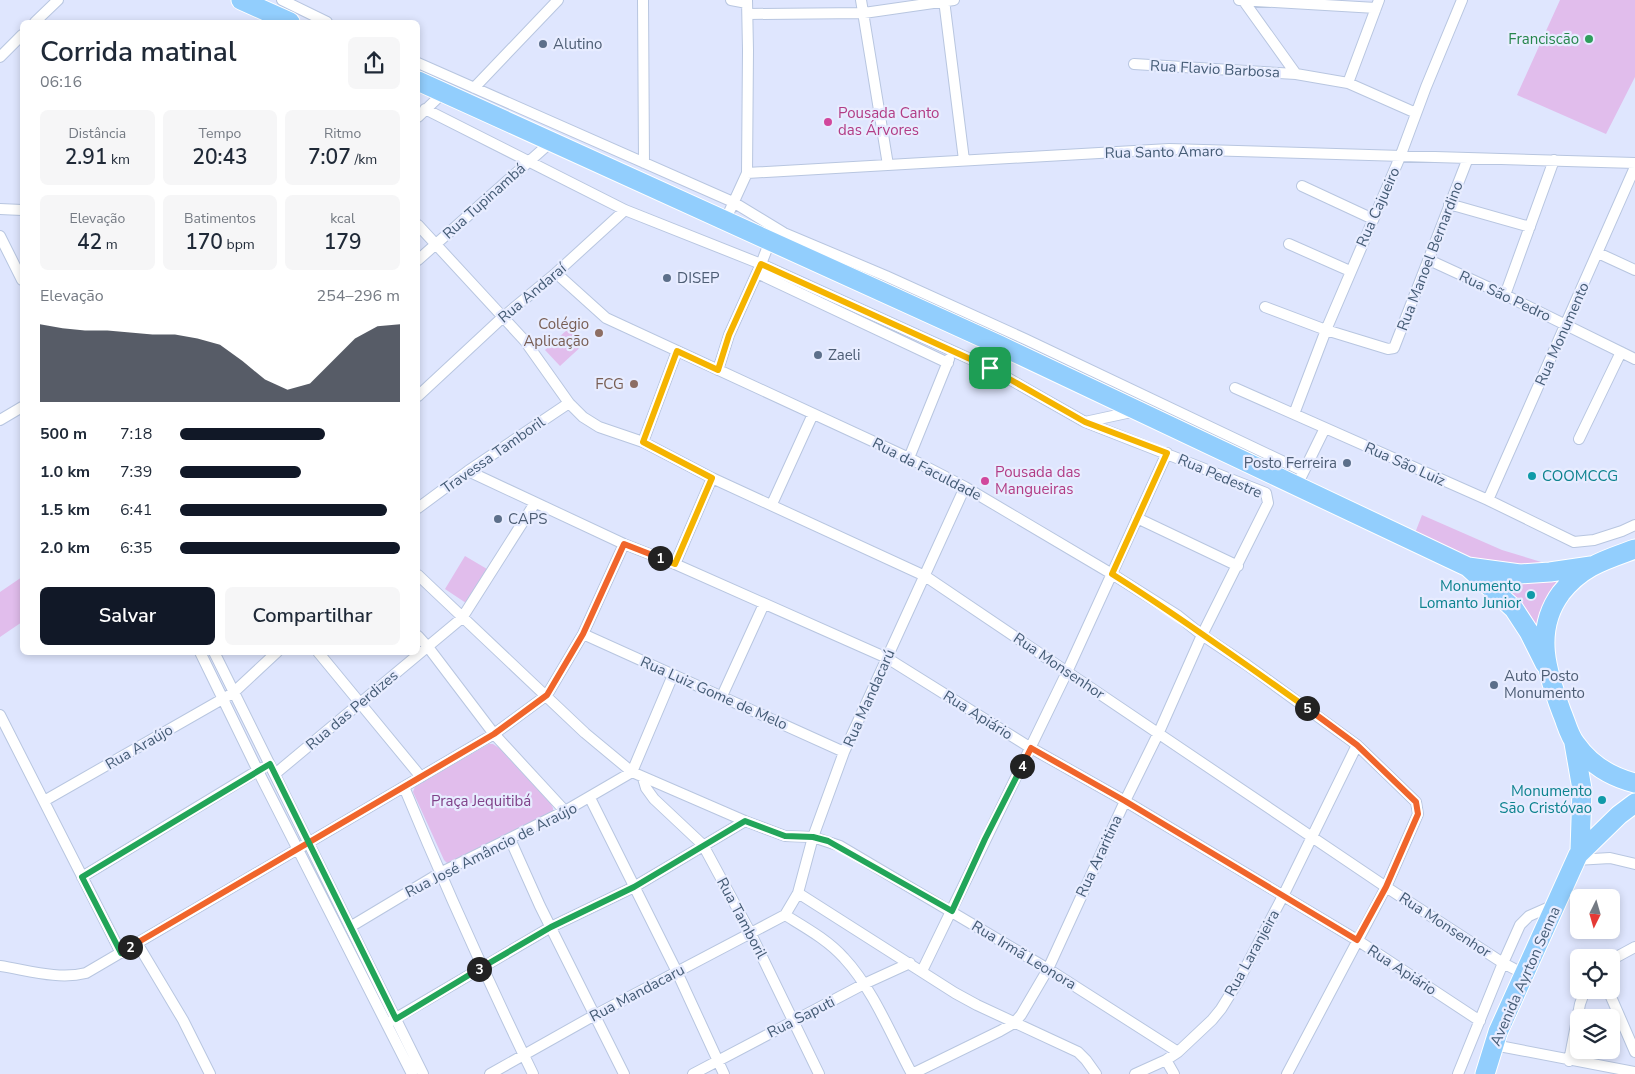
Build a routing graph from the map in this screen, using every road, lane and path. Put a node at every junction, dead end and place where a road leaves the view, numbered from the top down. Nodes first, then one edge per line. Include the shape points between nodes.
1 (58, 0) edge
2 (241, 0) edge
3 (282, 0) edge
4 (558, 0) edge
5 (642, 0) edge
6 (731, 0) edge
7 (861, 0) edge
8 (947, 0) edge
9 (1242, 0) edge
10 (1462, 0) edge
11 (747, 1) edge
12 (1378, 4) edge
13 (864, 13) junction
14 (748, 14) junction
15 (37, 20) edge
16 (286, 20) edge
17 (323, 20) edge
18 (20, 37) edge
19 (0, 58) edge
20 (1134, 64) dead end
21 (420, 65) edge
22 (1296, 74) junction
23 (420, 82) edge
24 (1348, 83) junction
25 (474, 88) junction
26 (443, 93) junction
27 (426, 109) junction
28 (1416, 113) junction
29 (420, 114) edge
30 (551, 142) junction
31 (1400, 157) junction
32 (1468, 158) junction
33 (964, 160) junction
34 (1554, 160) junction
35 (529, 161) junction
36 (644, 163) junction
37 (1635, 163) edge
38 (888, 165) junction
39 (1635, 167) edge
40 (746, 173) junction
41 (1302, 186) dead end
42 (1632, 187) edge
43 (733, 202) junction
44 (1449, 204) junction
45 (0, 210) edge
46 (20, 210) edge
47 (625, 210) junction
48 (1374, 219) junction
49 (725, 221) junction
50 (420, 227) edge
51 (1530, 227) junction
52 (0, 236) edge
53 (770, 241) junction
54 (435, 244) junction
55 (1288, 244) dead end
56 (1598, 253) junction
57 (420, 258) edge
58 (1428, 260) junction
59 (759, 269) junction
60 (1635, 270) edge
61 (1350, 271) junction
62 (556, 273) junction
63 (20, 276) edge
64 (1505, 295) junction
65 (1265, 307) dead end
66 (503, 317) junction
67 (1565, 324) junction
68 (1326, 330) junction
69 (1000, 345) junction
70 (677, 351) junction
71 (953, 351) junction
72 (1622, 352) junction
73 (1635, 359) edge
74 (948, 363) junction
75 (990, 368) junction
76 (718, 370) junction
77 (1235, 388) dead end
78 (420, 394) edge
79 (569, 403) junction
80 (20, 408) edge
81 (1137, 411) junction
82 (813, 414) junction
83 (1294, 414) junction
84 (0, 420) edge
85 (1085, 422) junction
86 (1324, 428) junction
87 (1579, 439) dead end
88 (643, 442) junction
89 (1167, 453) junction
90 (909, 458) junction
91 (468, 471) junction
92 (712, 478) junction
93 (1300, 478) junction
94 (965, 487) junction
95 (1488, 500) junction
96 (535, 502) junction
97 (1268, 503) joint
98 (772, 504) junction
99 (420, 507) edge
100 (1137, 518) junction
101 (1635, 525) edge
102 (624, 544) junction
103 (1635, 549) edge
104 (675, 564) junction
105 (1238, 566) junction
106 (1591, 566) junction
107 (1468, 567) junction
108 (1112, 574) junction
109 (925, 576) junction
110 (420, 577) edge
111 (764, 604) junction
112 (462, 618) junction
113 (583, 634) junction
114 (1202, 635) junction
115 (420, 638) edge
116 (428, 647) junction
117 (420, 654) edge
118 (201, 655) edge
119 (215, 655) edge
120 (274, 655) edge
121 (320, 655) edge
122 (418, 655) edge
123 (887, 658) junction
124 (1545, 664) junction
125 (1068, 672) junction
126 (673, 675) junction
127 (233, 693) junction
128 (547, 695) junction
129 (722, 696) junction
130 (223, 699) junction
131 (360, 703) junction
132 (0, 715) edge
133 (1159, 732) junction
134 (494, 734) junction
135 (1574, 743) junction
136 (1357, 745) junction
137 (1031, 748) junction
138 (844, 752) junction
139 (270, 764) junction
140 (258, 771) junction
141 (632, 772) junction
142 (275, 774) junction
143 (421, 777) junction
144 (643, 778) junction
145 (1635, 783) edge
146 (404, 787) junction
147 (590, 798) junction
148 (44, 801) junction
149 (1125, 801) junction
150 (1635, 803) edge
151 (565, 811) junction
152 (745, 821) junction
153 (1312, 836) junction
154 (813, 837) junction
155 (510, 839) junction
156 (309, 841) junction
157 (703, 845) junction
158 (298, 848) junction
159 (1577, 855) junction
160 (1635, 864) edge
161 (440, 874) junction
162 (82, 877) junction
163 (634, 887) junction
164 (1386, 887) junction
165 (798, 893) junction
166 (1283, 896) junction
167 (1556, 904) junction
168 (952, 911) junction
169 (785, 915) junction
170 (350, 927) junction
171 (551, 927) junction
172 (750, 932) junction
173 (1357, 940) junction
174 (137, 944) junction
175 (1635, 947) edge
176 (121, 953) junction
177 (1620, 955) edge
178 (910, 963) junction
179 (1503, 963) junction
180 (0, 966) edge
181 (482, 968) junction
182 (1048, 969) junction
183 (922, 971) junction
184 (677, 972) junction
185 (1524, 974) junction
186 (864, 984) junction
187 (1582, 999) edge
188 (1612, 999) edge
189 (595, 1015) junction
190 (793, 1020) junction
191 (391, 1021) junction
192 (1480, 1021) junction
193 (1014, 1022) junction
194 (1494, 1045) junction
195 (1178, 1052) junction
196 (1635, 1052) edge
197 (524, 1056) junction
198 (1166, 1060) junction
199 (717, 1061) junction
200 (1569, 1061) junction
201 (1635, 1072) edge
202 (210, 1074) edge
203 (412, 1074) edge
204 (423, 1074) edge
205 (490, 1074) edge
206 (532, 1074) edge
207 (624, 1074) edge
208 (693, 1074) edge
209 (724, 1074) edge
210 (819, 1074) edge
211 (912, 1074) edge
212 (1096, 1074) edge
213 (1135, 1074) edge
214 (1174, 1074) edge
215 (1287, 1074) edge
216 (1458, 1074) edge
217 (1485, 1074) edge

1 - 15 street
2 - 16 highway
3 - 17 street
4 - 25 street
5 - 36 street
6 - 11 street
7 - 13 street
8 - 13 street
8 - 33 street
9 - 12 street
9 - 22 street
10 - 28 street, Rua Cajueiro
11 - 14 street
12 - 24 street
13 - 14 street
13 - 38 street
14 - 40 street
18 - 19 street
20 - 22 street, Rua Flavio Barbosa
21 - 25 street
22 - 24 street, Rua Flavio Barbosa
23 - 26 highway
24 - 28 street, Rua Flavio Barbosa
25 - 36 street
26 - 27 street
26 - 30 highway
27 - 29 street
27 - 35 street
28 - 31 street, Rua Cajueiro
30 - 35 street, Rua Tupinambá
30 - 49 highway
31 - 32 street, Rua Santo Amaro
31 - 33 street, Rua Santo Amaro via 1169,149
31 - 48 street, Rua Cajueiro
32 - 34 street, Rua Santo Amaro
32 - 44 street, Rua Manoel Bernardino
33 - 38 street, Rua Santo Amaro
34 - 37 street, Rua Santo Amaro
34 - 51 street
35 - 47 street
35 - 54 street, Rua Tupinambá
36 - 43 street
38 - 40 street, Rua Santo Amaro
39 - 42 street, Rua Monumento
40 - 43 street
41 - 48 street
42 - 56 street, Rua Monumento
43 - 49 street
43 - 93 street via 784,233 1025,339
44 - 51 street
44 - 58 street, Rua Manoel Bernardino
45 - 46 street
47 - 59 street
47 - 62 street, Rua Andaraí
48 - 61 street, Rua Cajueiro
49 - 53 highway
50 - 54 street, Rua Monsenhor
51 - 64 street
52 - 63 street
53 - 59 street
53 - 69 highway
54 - 57 street, Rua Tupinambá
54 - 66 street, Rua Monsenhor
55 - 61 street
56 - 60 street
56 - 67 street, Rua Monumento
58 - 64 street, Rua São Pedro
58 - 68 street, Rua Manoel Bernardino via 1394,348 1388,349
59 - 71 street
59 - 74 street
59 - 76 street via 729,335
61 - 68 street, Rua Cajueiro
62 - 66 street, Rua Andaraí
62 - 70 street, Rua da Faculdade via 606,318
64 - 67 street, Rua São Pedro
65 - 68 street
66 - 78 street, Rua Andaraí
66 - 79 street, Rua Monsenhor
67 - 72 street, Rua São Pedro
67 - 95 street, Rua Monumento
68 - 83 street, Rua Cajueiro
69 - 75 street
69 - 81 highway
70 - 76 street, Rua da Faculdade
70 - 88 street
71 - 74 street
71 - 75 street
72 - 73 street, Rua São Pedro
72 - 87 street
74 - 90 street
75 - 85 street
76 - 82 street, Rua da Faculdade
77 - 83 street, Rua São Luiz
79 - 88 street, Rua Monsenhor via 583,418 599,427
79 - 91 street, Travessa Tamboril
80 - 84 street
81 - 85 street
81 - 93 highway
82 - 90 street, Rua da Faculdade
82 - 98 street
83 - 86 street, Rua São Luiz
85 - 89 street
86 - 93 street
86 - 95 street, Rua São Luiz
88 - 92 street, Rua Monsenhor
89 - 97 street, Rua Pedestre via 1266,493
89 - 100 street
90 - 94 street, Rua da Faculdade
91 - 96 street, Rua Apiário
91 - 99 street, Travessa Tamboril
92 - 98 street, Rua Monsenhor
92 - 104 street
93 - 107 highway
94 - 108 street, Rua da Faculdade
94 - 109 street, Rua Mandacarú
95 - 101 street, Rua São Luiz via 1574,542 1594,540
96 - 102 street, Rua Apiário
96 - 112 street, Rua das Perdizes
97 - 105 street, Rua Araritina
98 - 109 street, Rua Monsenhor
100 - 105 street
100 - 108 street
102 - 104 street, Rua Apiário
102 - 113 street
103 - 106 highway, Avenida Ayrton Senna
104 - 111 street, Rua Apiário
105 - 114 street, Rua Araritina
106 - 107 highway via 1520,574
106 - 124 highway, Avenida Ayrton Senna via 1560,594 1550,613
107 - 124 highway via 1514,609
108 - 114 street, Rua da Faculdade via 1177,615
108 - 125 street
109 - 123 street, Rua Mandacarú
109 - 125 street, Rua Monsenhor
110 - 112 street
111 - 123 street, Rua Apiário
111 - 129 street
112 - 116 street, Rua das Perdizes
112 - 128 street
113 - 126 street, Rua Luiz Gome de Melo
113 - 128 street
114 - 133 street, Rua Araritina
114 - 136 street, Rua da Faculdade
115 - 116 street
116 - 117 street, Rua das Perdizes
116 - 134 street
118 - 130 street
119 - 127 street
120 - 127 street, Rua Araújo
121 - 131 street
122 - 131 street, Rua das Perdizes
123 - 137 street, Rua Apiário
123 - 138 street, Rua Mandacarú
124 - 135 highway, Avenida Ayrton Senna
125 - 133 street, Rua Monsenhor
125 - 137 street
126 - 129 street, Rua Luiz Gome de Melo
126 - 141 street
127 - 130 street, Rua Araújo
127 - 139 street
128 - 134 street
128 - 141 street via 585,733
129 - 138 street, Rua Luiz Gome de Melo
130 - 140 street
130 - 148 street, Rua Araújo
131 - 142 street, Rua das Perdizes
131 - 143 street
132 - 148 street
133 - 149 street, Rua Araritina
133 - 153 street, Rua Monsenhor
134 - 143 street
134 - 151 street
135 - 145 highway, Avenida Ayrton Senna via 1600,768
135 - 159 highway, Avenida Ayrton Senna via 1582,789
136 - 153 street, Rua Laranjeira
136 - 164 street, Rua da Faculdade via 1416,802 1418,809
137 - 149 street, Rua Apiário
137 - 168 street
138 - 154 street, Rua Mandacarú
139 - 140 street
139 - 142 street
140 - 158 street
140 - 162 street
141 - 144 street
141 - 147 street, Rua José Amâncio de Araújo
142 - 156 street
143 - 146 street
144 - 152 street
144 - 157 street, Rua Tamboril via 654,799
146 - 156 street
146 - 161 street
147 - 151 street, Rua José Amâncio de Araújo
147 - 163 street
148 - 162 street
149 - 166 street, Rua Apiário
149 - 182 street, Rua Araritina
150 - 159 highway, Avenida Ayrton Senna
151 - 155 street, Rua José Amâncio de Araújo
152 - 154 street via 785,836
152 - 157 street
153 - 164 street, Rua Monsenhor
153 - 166 street, Rua Laranjeira
154 - 165 street, Rua Mandacarú
154 - 168 street, Rua Irmã Leonora via 840,846
155 - 161 street, Rua José Amâncio de Araújo
155 - 171 street
156 - 158 street
156 - 170 street
157 - 163 street
157 - 172 street, Rua Tamboril
158 - 174 street
158 - 191 street
159 - 160 street
159 - 167 highway, Avenida Ayrton Senna
161 - 170 street, Rua José Amâncio de Araújo
161 - 181 street
162 - 176 street
163 - 171 street
163 - 184 street
164 - 173 street
164 - 179 street, Rua Monsenhor
165 - 169 street, Rua Mandacarú
165 - 178 street
166 - 173 street, Rua Apiário
166 - 195 street, Rua Laranjeira via 1221,1009
167 - 179 street via 1529,916 1520,925
167 - 185 highway, Avenida Ayrton Senna
168 - 182 street, Rua Irmã Leonora
168 - 183 street
169 - 172 street, Rua Mandacaru
169 - 186 street via 831,946
170 - 191 street
171 - 181 street
171 - 189 street
172 - 184 street, Rua Mandacaru
172 - 190 street, Rua Tamboril
173 - 192 street, Rua Apiário
173 - 215 street
174 - 176 street
174 - 202 street via 183,1020
175 - 177 street
176 - 180 street via 79,974 53,974
178 - 183 street
178 - 186 street, Rua Saputi
179 - 185 street, Rua Monsenhor
179 - 192 street
181 - 191 street
181 - 197 street
182 - 193 street, Rua Araritina
182 - 195 street, Rua Irmã Leonora
183 - 193 street via 955,993
184 - 189 street, Rua Mandacaru
184 - 199 street
185 - 194 highway, Avenida Ayrton Senna
186 - 190 street, Rua Saputi
186 - 211 street
187 - 200 street
188 - 196 street
189 - 197 street, Rua Mandacaru
189 - 207 street
190 - 199 street, Rua Saputi
190 - 210 street, Rua Tamboril
191 - 203 street
191 - 204 street
192 - 216 street
193 - 211 street, Rua Araritina
193 - 212 street via 1078,1052
194 - 200 street
194 - 217 highway, Avenida Ayrton Senna
195 - 198 street, Rua Laranjeira
197 - 205 street, Rua Mandacaru
197 - 206 street
198 - 213 street, Rua Laranjeira
198 - 214 street
199 - 208 street, Rua Saputi
199 - 209 street
200 - 201 street

